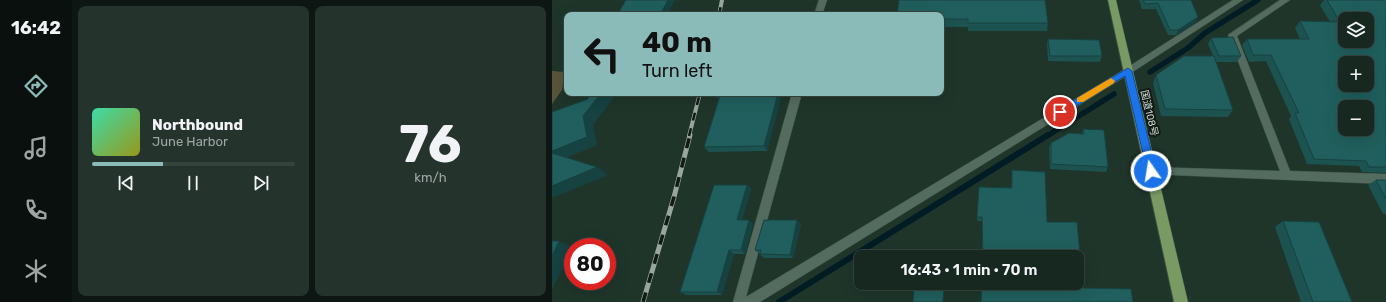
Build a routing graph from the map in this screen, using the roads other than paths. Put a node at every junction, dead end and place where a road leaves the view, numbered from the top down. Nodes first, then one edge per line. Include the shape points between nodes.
1 (823, 0) edge
2 (1112, 0) edge
3 (1239, 0) edge
4 (1286, 0) edge
5 (819, 12) edge
6 (1128, 71) junction
7 (796, 96) edge
8 (1151, 171) junction
9 (1287, 176) junction
10 (1386, 179) edge
11 (739, 302) edge
12 (749, 302) edge
13 (1181, 302) edge

1 - 5 street
2 - 6 highway, 国道108号
3 - 6 street
4 - 9 street via 1232,35
6 - 8 highway, 国道108号
6 - 12 street
7 - 11 street
8 - 9 street
8 - 13 highway, 国道108号
9 - 10 street

